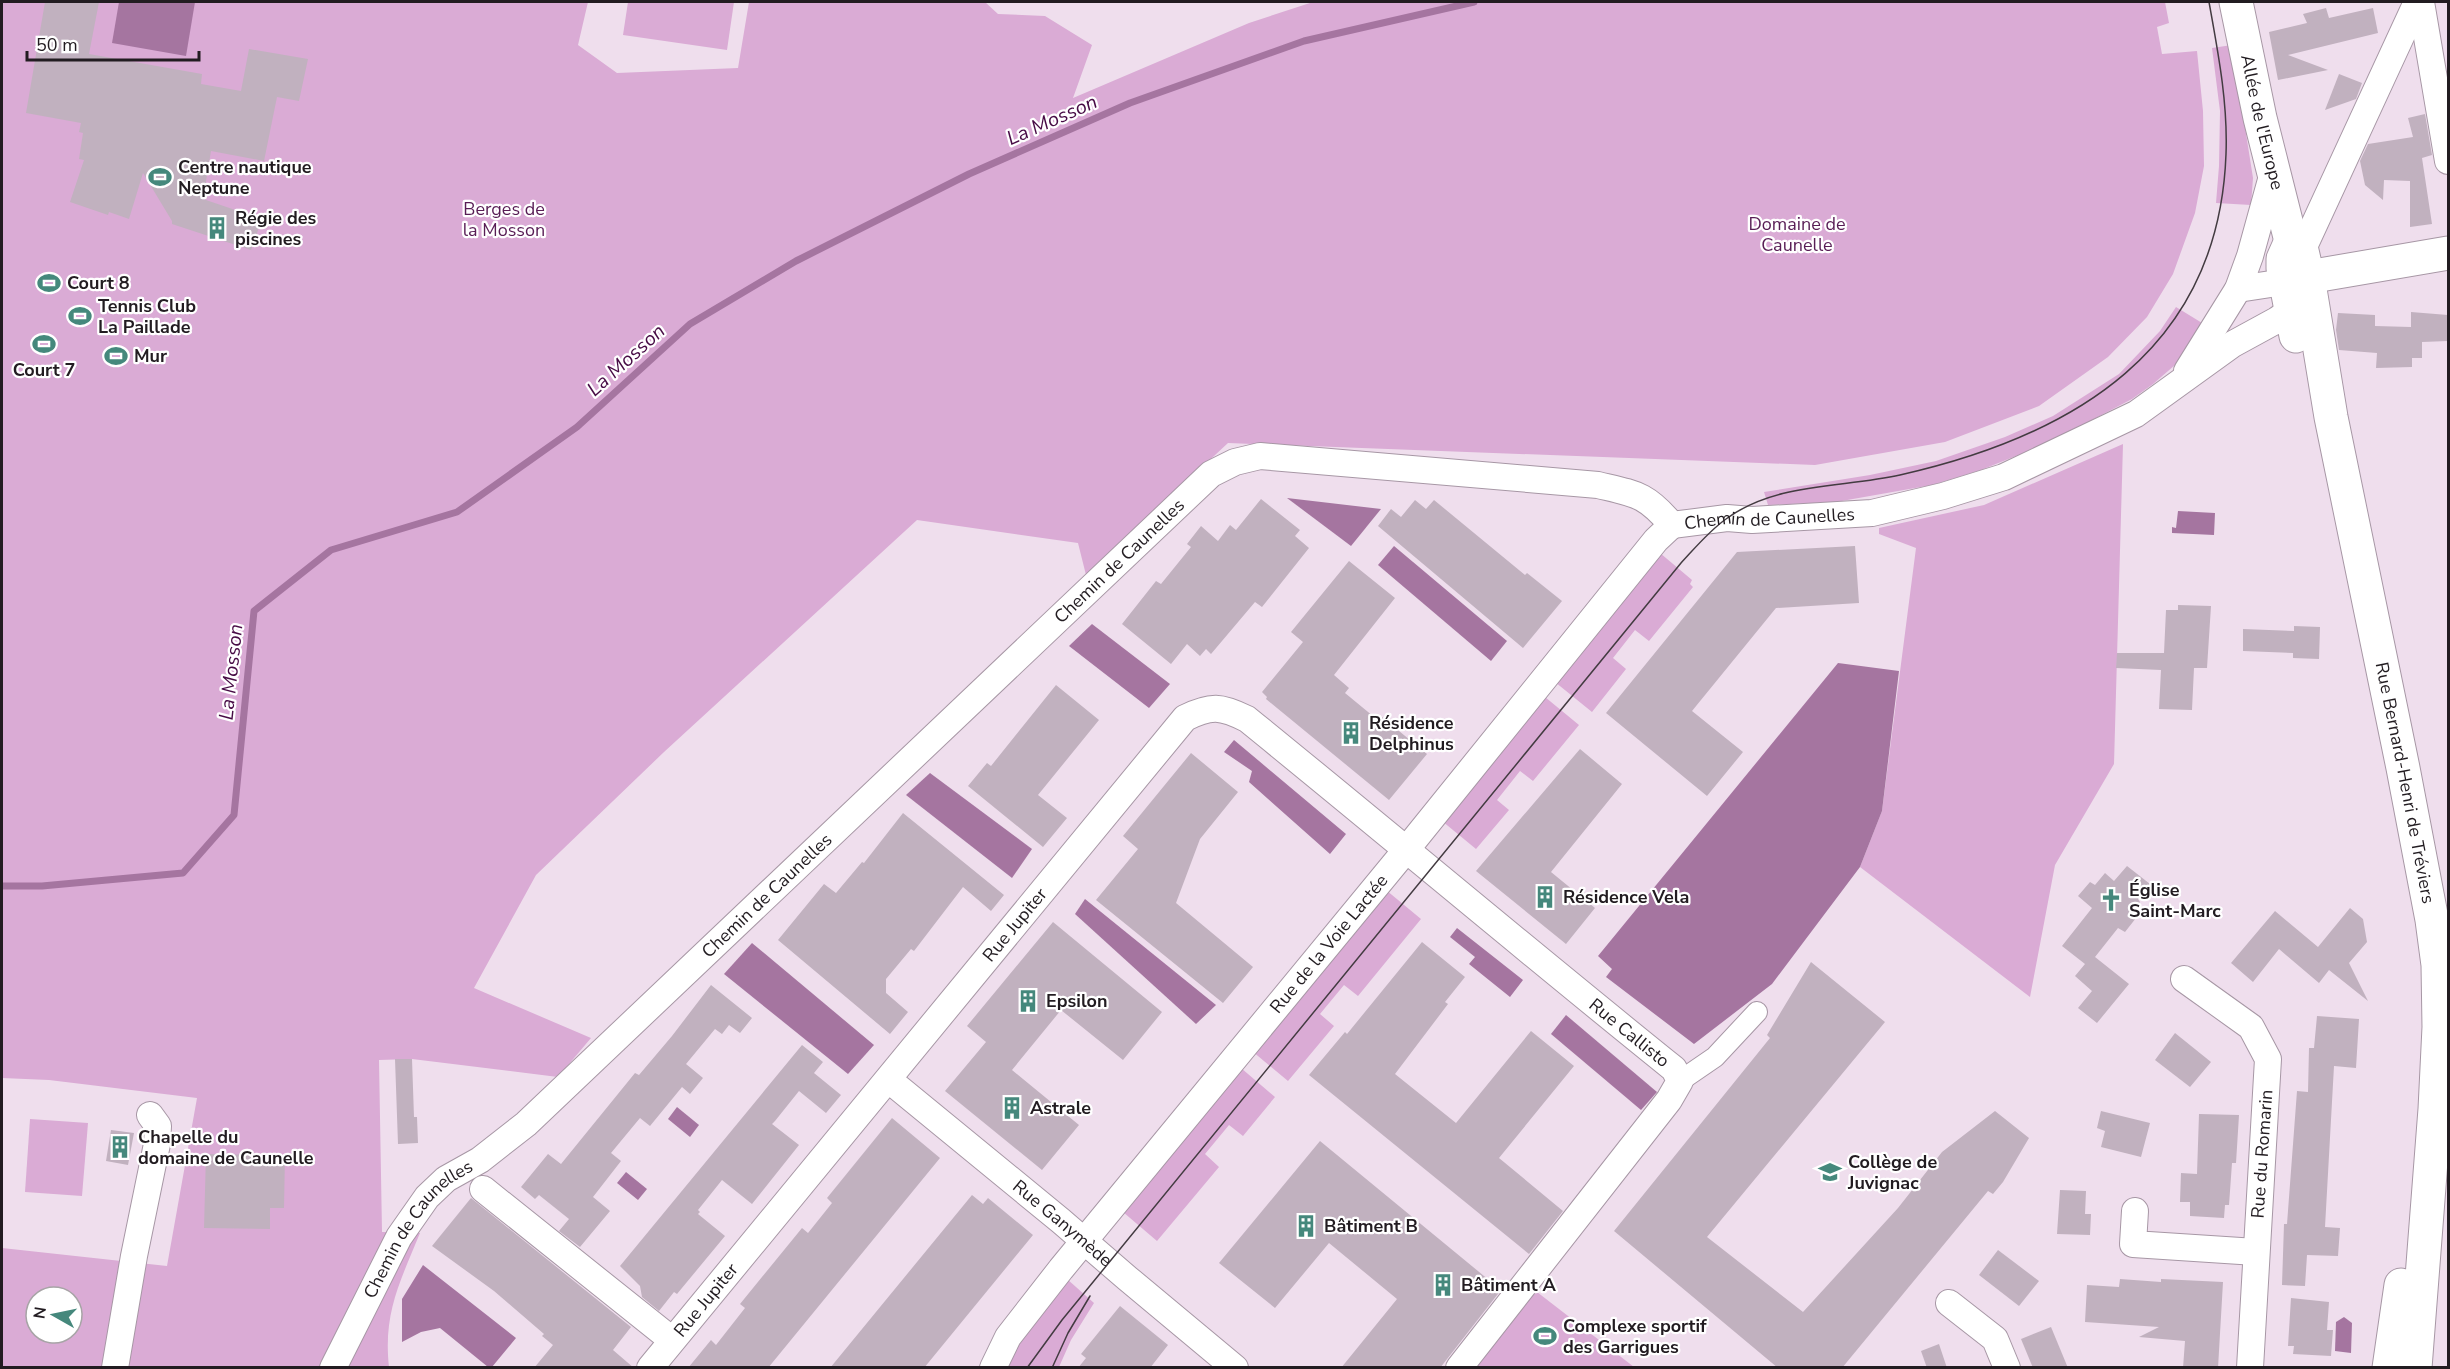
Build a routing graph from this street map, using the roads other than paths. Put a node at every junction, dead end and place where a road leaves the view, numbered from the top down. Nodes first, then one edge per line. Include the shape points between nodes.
1 (2236, 2) edge
2 (2419, 2) edge
3 (2448, 161) edge
4 (2274, 168) junction
5 (2448, 253) edge
6 (2295, 272) junction
7 (2238, 289) junction
8 (2176, 386) junction
9 (1672, 525) junction
10 (1406, 850) junction
11 (2184, 979) dead end
12 (1757, 1012) dead end
13 (889, 1080) junction
14 (1680, 1081) junction
15 (150, 1114) dead end
16 (483, 1189) dead end
17 (2135, 1211) dead end
18 (1084, 1241) junction
19 (2256, 1252) junction
20 (1948, 1303) dead end
21 (672, 1340) junction
22 (116, 1368) edge
23 (333, 1368) edge
24 (650, 1368) edge
25 (993, 1368) edge
26 (1235, 1368) edge
27 (1459, 1368) edge
28 (2007, 1368) edge
29 (2250, 1368) edge
30 (2389, 1368) edge
31 (2415, 1368) edge

1 - 4 main road, Allée de l'Europe
2 - 3 street
2 - 6 street
4 - 6 main road, Allée de l'Europe
4 - 7 street, Chemin de Caunelles
5 - 6 main road
6 - 7 street
6 - 8 street, Chemin de Caunelles via 2277,320 2233,344
6 - 30 main road, Rue Bernard-Henri de Tréviers via 2423,977 2425,1019 2411,1214
6 - 31 main road, Rue Bernard-Henri de Tréviers via 2331,417 2410,803 2438,965 2435,1108
7 - 8 street, Chemin de Caunelles
8 - 9 street, Chemin de Caunelles via 2136,414 2084,440 2004,477 1943,496 1872,513 1727,518
9 - 10 street, Rue de la Voie Lactée
9 - 23 street, Chemin de Caunelles via 1648,500 1598,485 1260,456 1211,474 526,1124 480,1160 446,1179 427,1197 399,1237
10 - 13 street, Rue Jupiter via 1247,719 1227,709 1205,708 1185,718
10 - 14 street, Rue Callisto via 1674,1070
10 - 18 street, Rue de la Voie Lactée
11 - 19 street, Rue du Romarin via 2251,1027 2268,1059
12 - 14 street via 1715,1057
13 - 18 street, Rue Ganymède
13 - 21 street, Rue Jupiter
14 - 27 street, Rue Callisto
15 - 22 street via 158,1126 157,1144
16 - 21 street, Rue Jupiter
17 - 19 street via 2133,1244
18 - 25 street, Rue de la Voie Lactée via 1008,1337
18 - 26 street, Rue Ganymède
19 - 29 street, Rue du Romarin
20 - 28 street via 1995,1339
21 - 24 street, Rue Jupiter

